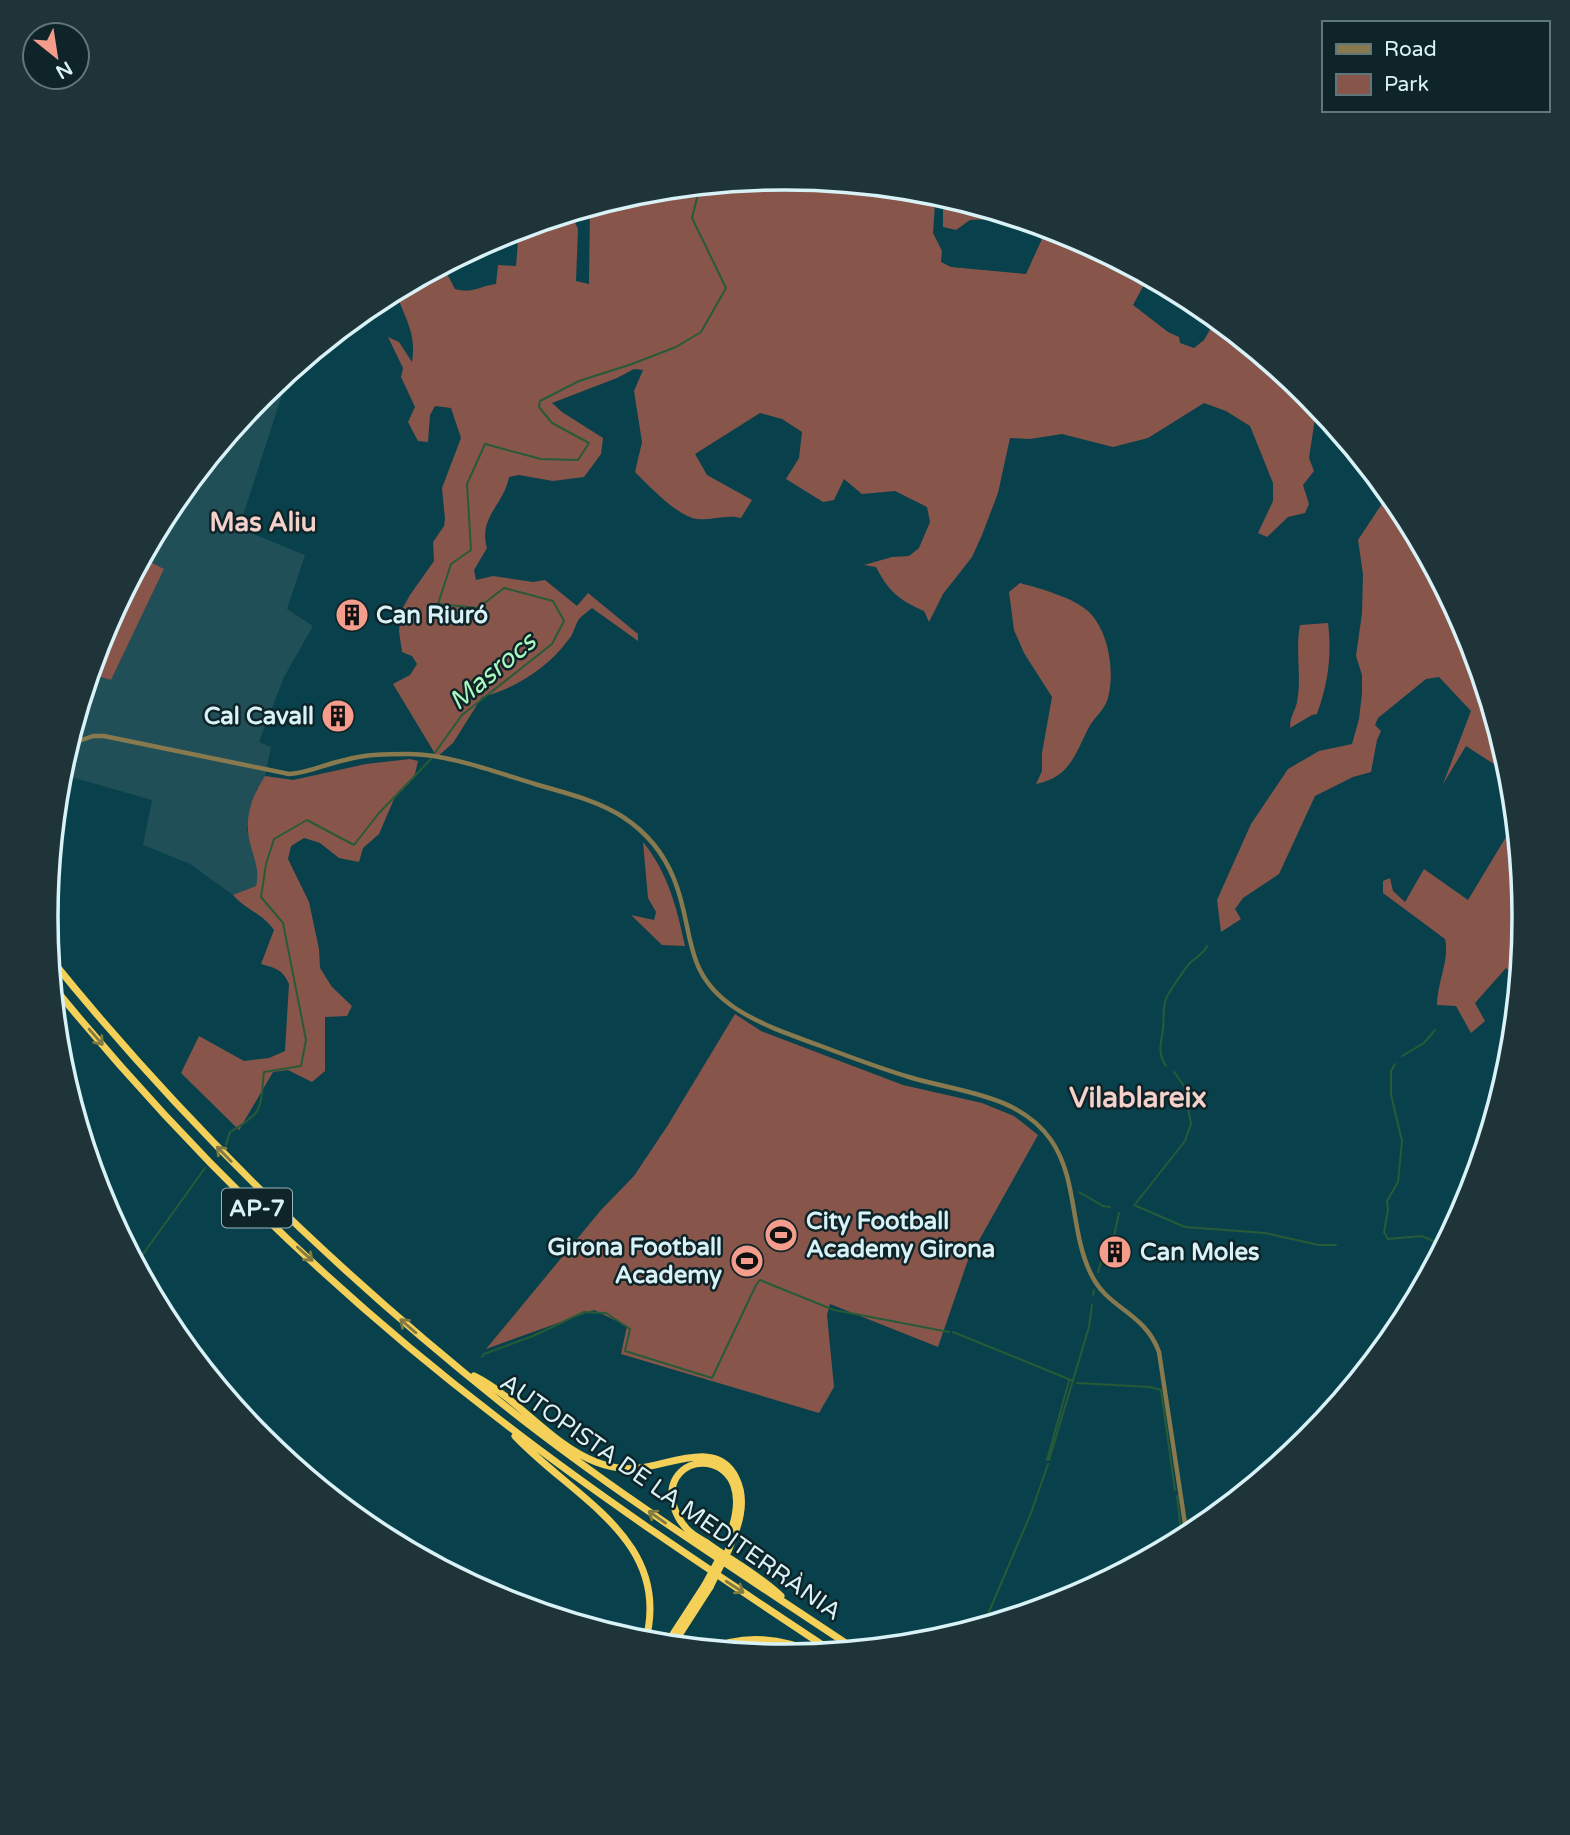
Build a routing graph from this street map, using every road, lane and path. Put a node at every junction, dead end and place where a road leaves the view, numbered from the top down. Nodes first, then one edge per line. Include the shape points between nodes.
1 (80, 741) edge
2 (59, 969) edge
3 (62, 997) edge
4 (460, 1370) junction
5 (499, 1420) junction
6 (1185, 1524) edge
7 (726, 1550) junction
8 (707, 1586) junction
9 (798, 1612) junction
10 (647, 1632) edge
11 (672, 1636) edge
12 (677, 1637) edge
13 (844, 1642) edge
14 (732, 1643) edge
15 (820, 1644) edge
16 (792, 1645) edge

1 - 6 street via 104,736 289,774 360,757 433,757 587,800 636,826 671,872 698,968 716,992 762,1024 908,1077 998,1100 1029,1116 1050,1139 1065,1167 1093,1280 1108,1298 1142,1323 1156,1344
4 -> 2 highway, AUTOPISTA DE LA MEDITERRÀNIA / AP-7 via 339,1266 233,1164 135,1060
3 -> 5 highway, AUTOPISTA DE LA MEDITERRÀNIA / AP-7 via 160,1109 284,1235
4 - 7 highway via 596,1462 638,1468 699,1456 723,1463 734,1474 741,1495 741,1514
9 -> 4 highway, AUTOPISTA DE LA MEDITERRÀNIA / AP-7 via 579,1461
5 - 10 highway via 597,1508 637,1555 650,1597
5 -> 15 highway, AUTOPISTA DE LA MEDITERRÀNIA / AP-7
7 - 8 highway, bridge
7 - 9 highway via 735,1514 735,1488 722,1469 709,1462 695,1464 678,1474 672,1486 680,1519 690,1532 768,1584
8 - 11 highway
8 - 12 highway
9 - 13 highway, AUTOPISTA DE LA MEDITERRÀNIA / AP-7
14 - 16 highway via 760,1639

